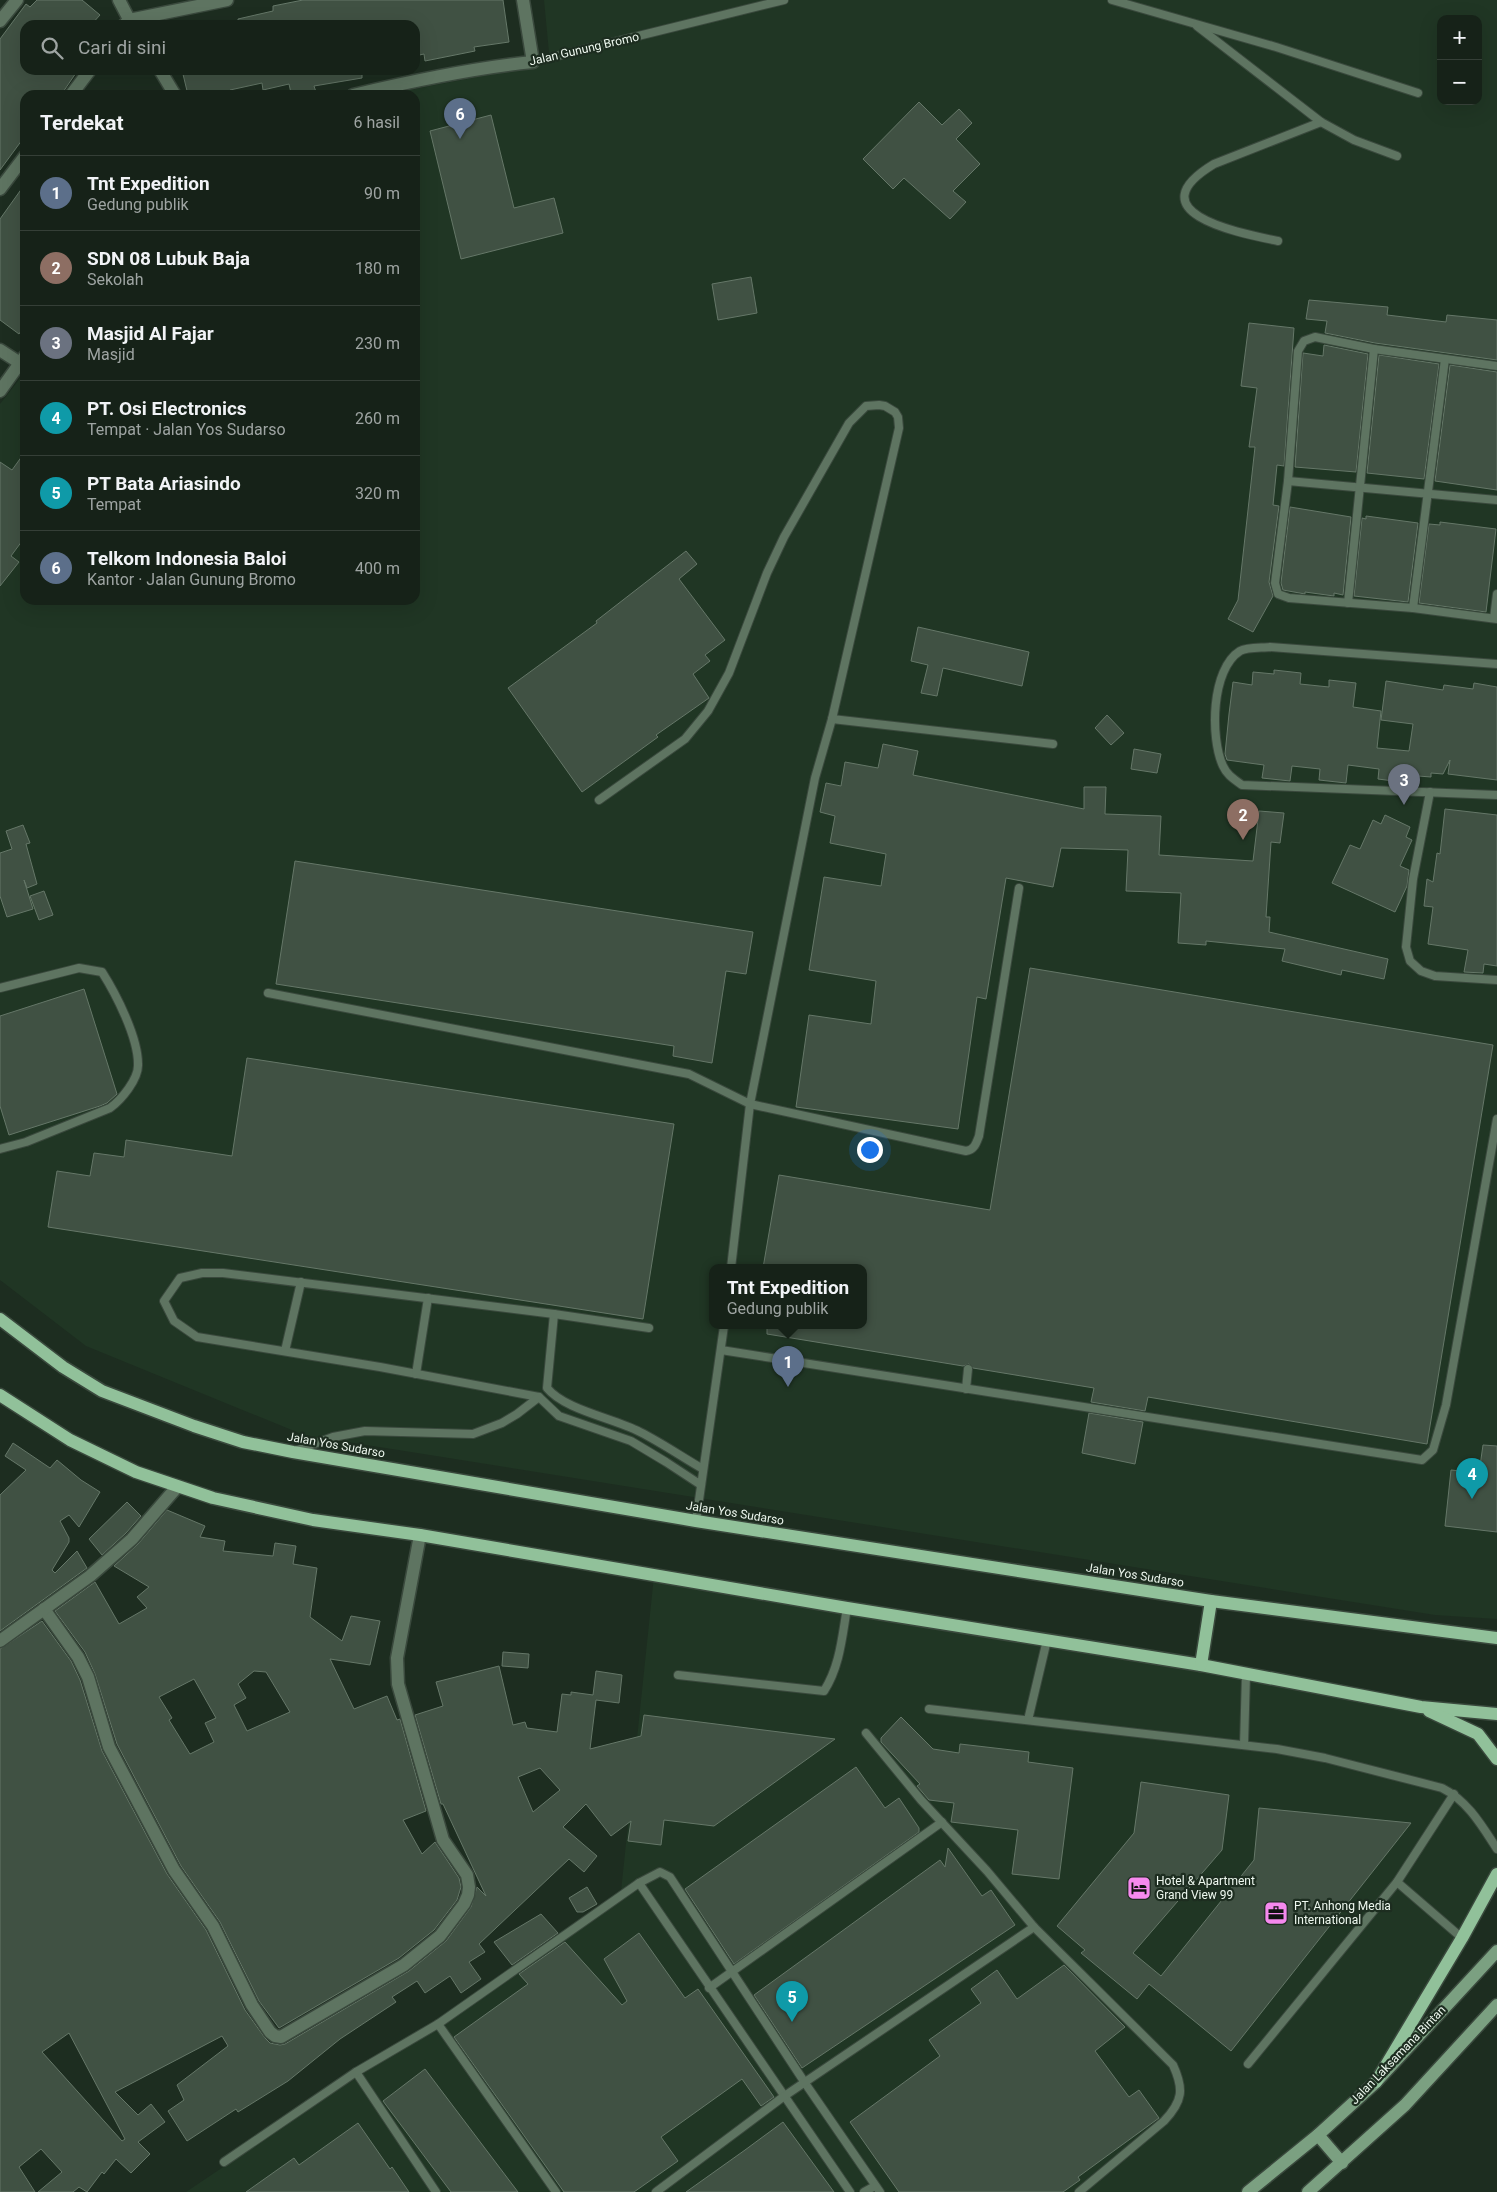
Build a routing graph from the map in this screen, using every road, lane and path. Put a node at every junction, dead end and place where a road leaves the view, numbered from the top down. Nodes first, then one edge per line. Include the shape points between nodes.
1 (16, 0) edge
2 (119, 0) edge
3 (227, 0) edge
4 (523, 0) edge
5 (784, 0) edge
6 (1112, 0) edge
7 (127, 20) edge
8 (141, 20) edge
9 (0, 21) edge
10 (1194, 24) junction
11 (533, 62) junction
12 (86, 75) edge
13 (163, 75) edge
14 (76, 90) edge
15 (172, 90) edge
16 (373, 90) edge
17 (1418, 93) dead end
18 (1321, 122) junction
19 (1397, 156) dead end
20 (20, 163) edge
21 (0, 189) edge
22 (1278, 241) dead end
23 (1374, 349) junction
24 (0, 350) edge
25 (20, 358) edge
26 (1445, 359) junction
27 (20, 362) edge
28 (1497, 366) edge
29 (0, 391) edge
30 (1288, 480) junction
31 (1360, 487) junction
32 (1428, 492) junction
33 (1497, 500) edge
34 (1497, 594) edge
35 (1348, 603) junction
36 (1413, 608) junction
37 (1496, 619) edge
38 (1497, 664) edge
39 (832, 719) junction
40 (1053, 744) dead end
41 (1430, 792) junction
42 (1497, 795) edge
43 (599, 800) dead end
44 (1019, 888) dead end
45 (1497, 980) edge
46 (0, 988) edge
47 (268, 992) dead end
48 (750, 1104) junction
49 (1497, 1119) edge
50 (0, 1149) edge
51 (730, 1264) edge
52 (301, 1282) junction
53 (428, 1298) junction
54 (554, 1314) junction
55 (0, 1319) edge
56 (649, 1328) dead end
57 (724, 1329) edge
58 (721, 1350) junction
59 (285, 1351) junction
60 (968, 1369) dead end
61 (416, 1374) junction
62 (966, 1389) junction
63 (0, 1395) edge
64 (539, 1396) junction
65 (293, 1452) junction
66 (704, 1469) junction
67 (701, 1485) junction
68 (178, 1487) junction
69 (696, 1521) junction
70 (420, 1536) junction
71 (1211, 1601) junction
72 (847, 1608) junction
73 (44, 1610) junction
74 (1497, 1638) edge
75 (1047, 1640) junction
76 (0, 1641) edge
77 (1201, 1666) junction
78 (678, 1674) dead end
79 (1246, 1674) junction
80 (1421, 1707) junction
81 (929, 1708) dead end
82 (1497, 1714) edge
83 (1028, 1720) junction
84 (866, 1732) dead end
85 (1244, 1745) junction
86 (1497, 1759) edge
87 (1454, 1794) junction
88 (942, 1822) junction
89 (1497, 1849) edge
90 (1497, 1874) edge
91 (1396, 1882) junction
92 (639, 1883) junction
93 (1034, 1927) junction
94 (1462, 1938) junction
95 (1497, 1951) edge
96 (732, 1972) junction
97 (709, 1988) junction
98 (1497, 2005) edge
99 (438, 2024) junction
100 (1248, 2064) dead end
101 (356, 2072) junction
102 (1376, 2082) junction
103 (805, 2083) junction
104 (783, 2097) junction
105 (1318, 2134) junction
106 (224, 2162) dead end
107 (1342, 2163) junction
108 (877, 2189) edge
109 (436, 2192) edge
110 (556, 2192) edge
111 (656, 2192) edge
112 (850, 2192) edge
113 (864, 2192) edge
114 (1079, 2192) edge
115 (1248, 2192) edge
116 (1308, 2192) edge

1 - 9 street
2 - 7 street
3 - 8 street
4 - 11 street
5 - 11 lane, Jalan Gunung Bromo
6 - 10 lane
10 - 17 lane
10 - 18 lane
11 - 16 street, Jalan Gunung Bromo via 420,79
12 - 14 street
13 - 15 street
18 - 19 lane via 1354,140
18 - 22 lane via 1214,164 1200,172 1186,191 1185,198 1191,209 1209,223
20 - 21 street
23 - 26 lane
23 - 30 lane via 1315,337 1301,345
23 - 31 lane
24 - 25 street
26 - 28 lane
26 - 32 lane
27 - 29 street
30 - 31 lane
30 - 35 lane via 1276,590 1281,596 1290,598
31 - 32 lane
31 - 35 lane
32 - 33 lane
32 - 36 lane
34 - 37 lane
35 - 36 lane
36 - 37 lane
38 - 41 lane via 1270,647 1242,650 1231,659 1218,688 1215,721 1217,748 1223,767 1230,776 1242,784
39 - 40 lane
39 - 43 lane via 899,428 895,412 885,406 866,406 839,439 767,573 729,673 708,711 685,739
39 - 48 lane via 815,778
41 - 42 lane
41 - 45 lane via 1413,879 1406,947 1410,961 1421,971 1435,976
44 - 48 lane via 975,1146 970,1150 959,1150
46 - 50 lane via 79,968 102,972 116,994 133,1039 139,1066 126,1093 110,1108 26,1142
47 - 48 lane via 689,1074
48 - 51 lane
49 - 62 lane via 1446,1405 1433,1450 1422,1460
52 - 53 lane
52 - 59 lane
52 - 59 lane via 202,1273 180,1278 164,1301 174,1321 198,1337
53 - 54 lane
53 - 61 lane
54 - 56 lane
54 - 66 lane via 547,1388 554,1396 640,1432
55 - 65 main road, Jalan Yos Sudarso via 63,1367 102,1391 244,1442
57 - 58 lane
58 - 62 lane
58 - 66 lane
59 - 61 lane
60 - 62 lane
61 - 64 lane
63 - 68 main road via 70,1440 136,1472
64 - 65 lane via 502,1423 473,1434 366,1432 333,1437
64 - 67 lane via 559,1416 631,1441
65 - 69 main road, Jalan Yos Sudarso
66 - 67 lane
67 - 69 lane
68 - 70 main road via 313,1520
68 - 73 street via 132,1539
69 - 71 main road, Jalan Yos Sudarso
70 - 72 main road
70 - 73 street via 396,1658 398,1684 443,1840 467,1876 468,1895 440,1936 404,1965 281,2036 270,2032 256,2012 212,1926 174,1870 110,1747 88,1677 78,1657
71 - 74 main road, Jalan Yos Sudarso
71 - 77 main road
72 - 75 main road
72 - 78 lane via 833,1677 824,1691
73 - 76 street
75 - 77 main road
75 - 83 lane
77 - 79 main road
79 - 80 main road
79 - 85 lane
80 - 82 main road
80 - 86 main road via 1478,1734
81 - 83 lane
83 - 85 lane
84 - 88 lane
85 - 87 lane via 1325,1758 1442,1788
87 - 89 lane via 1475,1816
87 - 91 lane
88 - 93 lane
88 - 96 lane
90 - 94 main road
91 - 94 lane
91 - 100 lane
92 - 96 lane via 660,1872 670,1877
92 - 97 lane
92 - 99 lane
93 - 103 lane
93 - 114 lane via 1173,2065 1179,2077 1180,2100 1174,2110
94 - 102 main road
95 - 102 main road, Jalan Laksamana Bintan
96 - 97 lane
96 - 103 lane
97 - 104 lane
98 - 107 main road via 1405,2105
99 - 101 lane
99 - 110 lane
101 - 106 lane
101 - 109 lane
102 - 105 main road, Jalan Laksamana Bintan
103 - 104 lane
103 - 108 lane
104 - 111 lane
104 - 112 lane
105 - 107 main road
105 - 115 main road, Jalan Laksamana Bintan
107 - 116 main road
108 - 113 lane

